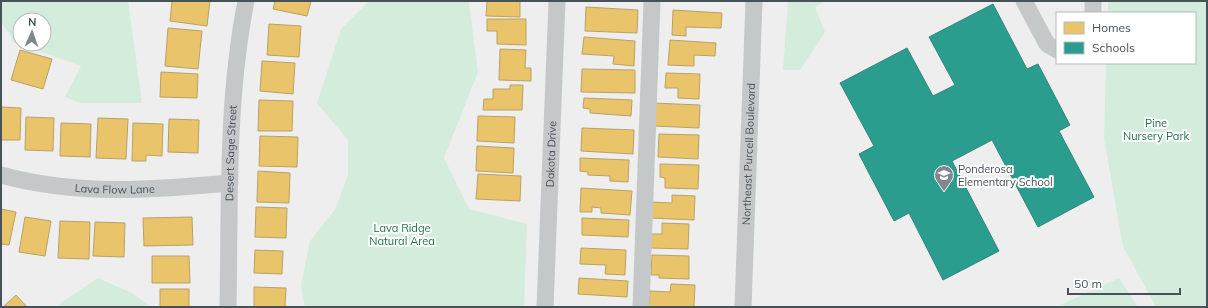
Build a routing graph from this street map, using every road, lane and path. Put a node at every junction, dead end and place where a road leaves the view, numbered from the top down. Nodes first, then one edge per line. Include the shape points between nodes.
1 (246, 1) edge
2 (557, 1) edge
3 (652, 1) edge
4 (754, 1) edge
5 (1024, 1) edge
6 (1093, 1) edge
7 (1093, 12) edge
8 (1056, 49) edge
9 (1, 175) edge
10 (230, 183) junction
11 (228, 307) edge
12 (545, 307) edge
13 (641, 307) edge
14 (743, 307) edge

1 - 10 street, Desert Sage Street via 239,35 231,105
2 - 12 street, Dakota Drive
3 - 13 street
4 - 14 street, Northeast Purcell Boulevard
5 - 8 street via 1047,44
6 - 7 street
9 - 10 street, Lava Flow Lane via 62,188 118,191
10 - 11 street, Desert Sage Street

